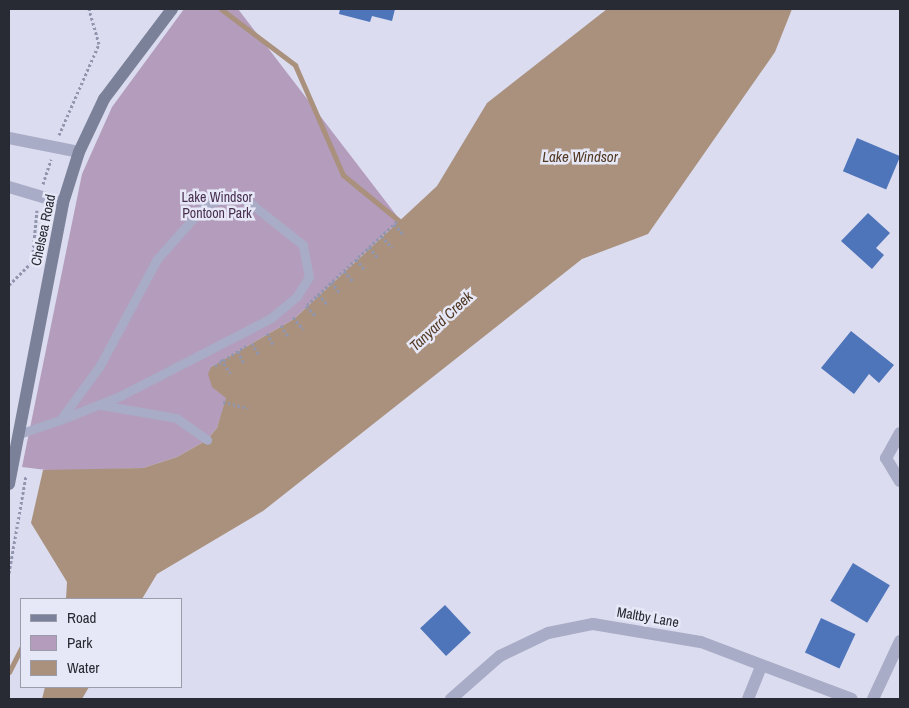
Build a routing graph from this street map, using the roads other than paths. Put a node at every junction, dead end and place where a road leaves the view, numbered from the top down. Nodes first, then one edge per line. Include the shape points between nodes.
1 (172, 9) edge
2 (9, 138) edge
3 (79, 152) junction
4 (9, 187) edge
5 (62, 203) junction
6 (99, 405) junction
7 (60, 420) junction
8 (900, 433) edge
9 (19, 434) junction
10 (207, 440) dead end
11 (900, 481) edge
12 (9, 484) edge
13 (900, 641) edge
14 (761, 666) junction
15 (451, 699) edge
16 (748, 699) edge
17 (852, 699) edge
18 (873, 699) edge

1 - 3 street, Chelsea Road via 104,99
2 - 3 street
3 - 5 street, Chelsea Road
4 - 5 street
5 - 9 street, Chelsea Road
6 - 7 lane
6 - 7 lane via 271,318 297,296 309,277 304,245 249,202 234,196 205,205 157,259 99,367
6 - 10 lane via 176,418
7 - 9 lane
8 - 11 street via 886,458
9 - 12 street, Chelsea Road
13 - 18 street
14 - 15 street, Maltby Lane via 701,642 592,624 548,633 500,656
14 - 16 street
14 - 17 street, Maltby Lane

